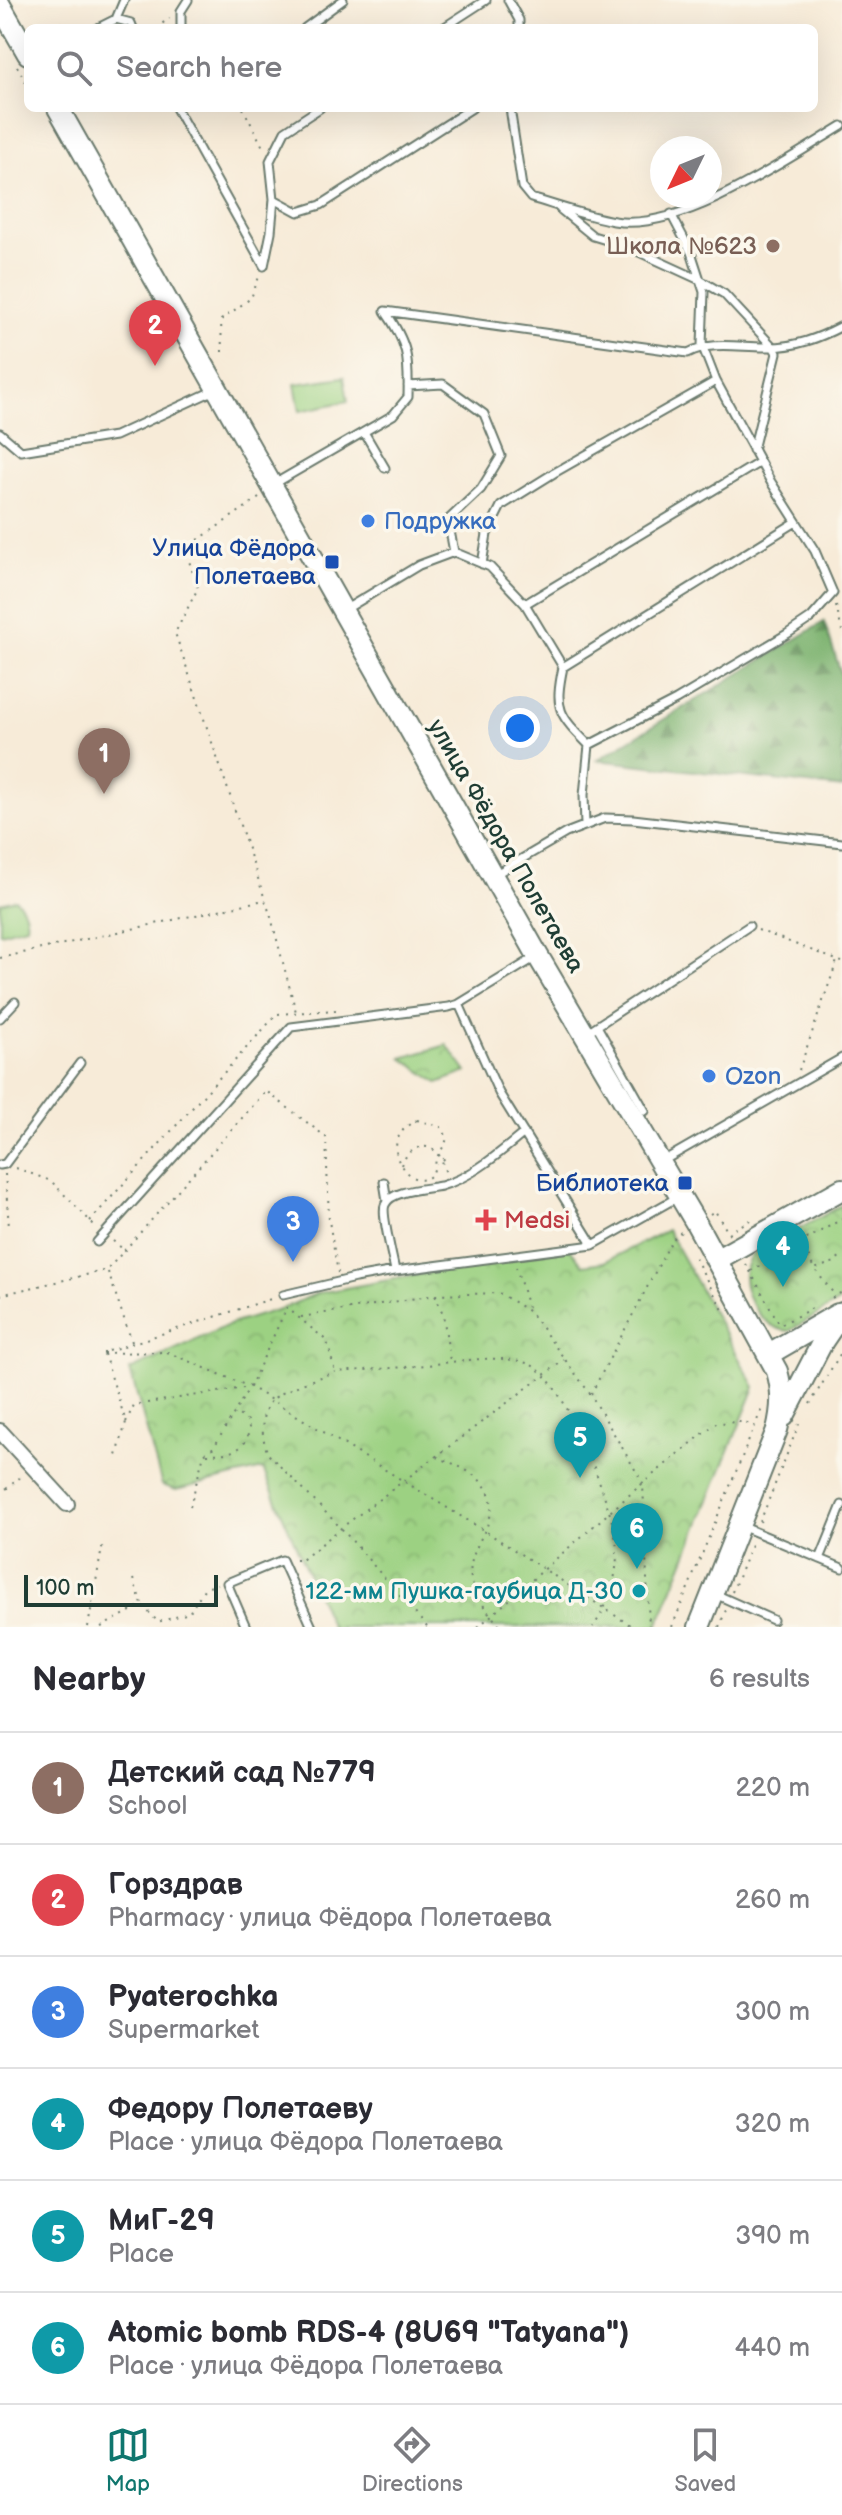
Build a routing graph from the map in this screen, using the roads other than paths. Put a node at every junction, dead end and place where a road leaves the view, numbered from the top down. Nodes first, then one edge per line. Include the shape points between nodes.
1 (124, 0) edge
2 (188, 0) edge
3 (343, 0) edge
4 (486, 0) edge
5 (508, 0) edge
6 (0, 5) edge
7 (116, 19) junction
8 (106, 24) edge
9 (131, 24) edge
10 (181, 24) edge
11 (310, 24) edge
12 (449, 24) edge
13 (519, 24) edge
14 (24, 47) edge
15 (60, 112) edge
16 (178, 112) edge
17 (314, 112) edge
18 (466, 112) edge
19 (511, 112) edge
20 (842, 126) edge
21 (274, 199) junction
22 (556, 205) junction
23 (671, 214) junction
24 (700, 280) junction
25 (842, 326) edge
26 (702, 345) junction
27 (774, 348) junction
28 (716, 381) junction
29 (408, 386) junction
30 (217, 389) junction
31 (364, 432) junction
32 (0, 433) edge
33 (753, 450) junction
34 (760, 462) junction
35 (385, 468) dead end
36 (266, 491) junction
37 (796, 522) junction
38 (454, 552) junction
39 (482, 564) junction
40 (525, 604) junction
41 (343, 611) junction
42 (563, 667) junction
43 (589, 745) junction
44 (585, 826) junction
45 (842, 843) edge
46 (493, 876) junction
47 (749, 926) road end
48 (538, 956) junction
49 (15, 1002) dead end
50 (459, 1004) junction
51 (0, 1018) edge
52 (590, 1030) junction
53 (842, 1058) edge
54 (80, 1063) dead end
55 (645, 1111) dead end
56 (524, 1133) junction
57 (659, 1163) junction
58 (2, 1164) edge
59 (384, 1182) dead end
60 (842, 1189) edge
61 (679, 1196) junction
62 (387, 1201) junction
63 (97, 1242) dead end
64 (593, 1245) junction
65 (716, 1260) junction
66 (395, 1271) junction
67 (283, 1295) road end
68 (840, 1307) edge
69 (769, 1354) junction
70 (777, 1430) junction
71 (0, 1431) edge
72 (67, 1504) dead end
73 (842, 1505) edge
74 (748, 1529) junction
75 (820, 1559) junction
76 (842, 1568) edge
77 (721, 1596) junction
78 (773, 1620) dead end
79 (246, 1627) edge
80 (312, 1627) edge
81 (699, 1627) edge

1 - 7 lane
2 - 10 lane
3 - 11 lane
4 - 12 lane
5 - 13 lane
6 - 14 main road
7 - 8 lane
7 - 9 lane
15 - 30 main road, улица Фёдора Полетаева
16 - 21 lane via 264,266
17 - 21 lane via 285,131 270,161
18 - 21 lane via 321,205 298,212
19 - 22 lane via 522,187 531,198
20 - 23 lane via 733,191
22 - 23 lane via 615,222 653,221
22 - 24 lane via 593,236
23 - 24 lane
24 - 26 lane
24 - 27 lane via 724,294
25 - 27 lane via 816,340
26 - 27 lane
26 - 28 lane
26 - 29 lane via 688,353 385,311 402,335
27 - 33 lane
28 - 33 lane
28 - 39 lane via 501,506 487,534
29 - 31 lane via 408,397 393,415
29 - 38 lane via 443,384 484,414 501,456 481,489 448,520
30 - 32 lane via 115,436 21,451
30 - 36 main road, улица Фёдора Полетаева
31 - 35 lane
31 - 36 lane
33 - 34 lane
34 - 37 lane
34 - 40 lane
36 - 41 main road, улица Фёдора Полетаева
37 - 42 lane
37 - 43 lane via 833,593 811,618 676,700
38 - 39 lane
38 - 41 lane via 419,565
39 - 40 lane
40 - 42 lane
41 - 46 main road, улица Фёдора Полетаева
42 - 43 lane via 557,697 566,722
43 - 44 lane
44 - 45 lane via 605,818 633,819
44 - 46 lane
46 - 48 main road, улица Фёдора Полетаева
47 - 52 lane
48 - 50 lane
48 - 52 main road, улица Фёдора Полетаева
49 - 51 lane
50 - 56 lane via 499,1093
50 - 63 lane via 291,1027
52 - 55 lane
52 - 57 main road, улица Фёдора Полетаева
53 - 57 lane
54 - 58 lane
56 - 62 lane via 455,1180 396,1194
56 - 64 lane
57 - 61 main road, улица Фёдора Полетаева
59 - 62 lane
60 - 65 main road
61 - 64 lane
61 - 65 main road, улица Фёдора Полетаева
62 - 66 lane
64 - 66 lane
65 - 69 main road, улица Фёдора Полетаева
66 - 67 lane
68 - 69 main road
68 - 70 main road
69 - 70 main road, улица Фёдора Полетаева via 782,1388
70 - 74 main road, улица Фёдора Полетаева
71 - 72 street
73 - 75 lane
74 - 75 lane
74 - 77 main road, улица Фёдора Полетаева
75 - 76 lane
77 - 78 lane
77 - 81 main road, улица Фёдора Полетаева
79 - 80 lane via 227,1583 282,1560

